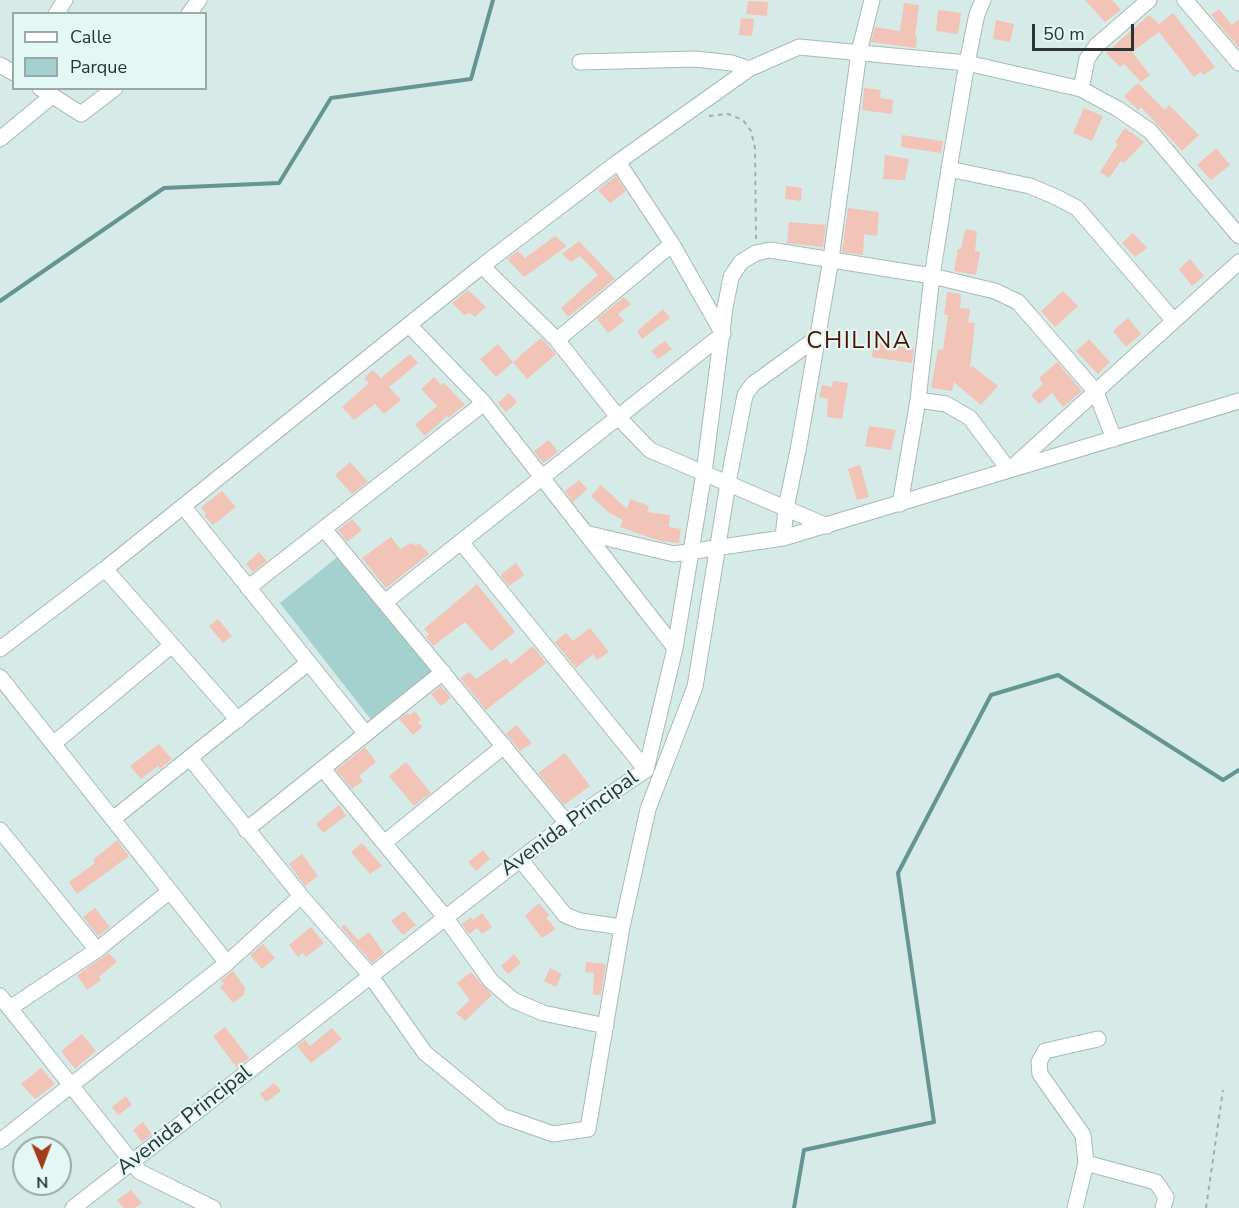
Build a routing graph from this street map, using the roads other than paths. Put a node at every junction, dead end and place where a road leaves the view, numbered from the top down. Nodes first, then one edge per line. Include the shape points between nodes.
1 (872, 0) edge
2 (983, 0) edge
3 (1149, 0) edge
4 (1185, 0) edge
5 (858, 52) junction
6 (580, 62) dead end
7 (967, 63) junction
8 (1239, 63) edge
9 (748, 69) junction
10 (1081, 88) junction
11 (113, 90) edge
12 (46, 92) edge
13 (0, 139) edge
14 (618, 162) junction
15 (949, 169) junction
16 (1239, 236) edge
17 (672, 244) junction
18 (831, 259) junction
19 (1239, 262) edge
20 (482, 266) junction
21 (932, 276) junction
22 (1174, 321) junction
23 (409, 325) junction
24 (723, 334) junction
25 (818, 337) junction
26 (557, 340) junction
27 (1096, 392) junction
28 (918, 399) junction
29 (1239, 401) edge
30 (484, 403) junction
31 (618, 417) junction
32 (1114, 439) junction
33 (1009, 470) junction
34 (704, 473) junction
35 (542, 477) junction
36 (728, 483) junction
37 (900, 504) junction
38 (183, 506) junction
39 (786, 508) junction
40 (827, 526) junction
41 (324, 529) junction
42 (585, 533) junction
43 (783, 538) junction
44 (461, 542) junction
45 (717, 549) junction
46 (689, 553) junction
47 (105, 569) junction
48 (248, 588) junction
49 (385, 602) junction
50 (172, 645) junction
51 (675, 648) junction
52 (0, 649) edge
53 (309, 663) junction
54 (443, 672) junction
55 (0, 677) edge
56 (238, 720) junction
57 (366, 734) junction
58 (53, 744) junction
59 (504, 746) junction
60 (190, 758) junction
61 (323, 769) junction
62 (646, 770) junction
63 (113, 819) junction
64 (567, 823) junction
65 (246, 830) junction
66 (0, 831) edge
67 (384, 843) junction
68 (520, 859) junction
69 (170, 891) junction
70 (301, 896) junction
71 (445, 917) junction
72 (622, 927) junction
73 (97, 950) junction
74 (227, 963) junction
75 (370, 975) junction
76 (5, 1002) edge
77 (606, 1026) junction
78 (1098, 1039) dead end
79 (70, 1086) junction
80 (0, 1141) edge
81 (132, 1162) junction
82 (1086, 1163) junction
83 (73, 1208) edge
84 (213, 1208) edge
85 (1075, 1208) edge
86 (1163, 1208) edge

1 - 5 street
2 - 7 street
3 - 10 street via 1096,46 1088,59
4 - 8 street
5 - 7 street
5 - 9 street via 799,47
5 - 18 street
6 - 9 street via 695,59
7 - 10 street
7 - 15 street
9 - 14 street
10 - 16 street via 1150,132
11 - 12 street via 81,114
12 - 13 street
14 - 17 street
14 - 20 street
15 - 21 street
15 - 22 street via 1030,186 1077,208
17 - 24 street
17 - 26 street
18 - 21 street
18 - 24 street, Avenida Principal via 770,250 741,262 731,277
18 - 25 street
19 - 22 street
20 - 23 street
20 - 26 street
21 - 27 street via 995,291 1018,302
21 - 28 street
22 - 27 street
23 - 30 street
23 - 38 street
24 - 31 street
24 - 34 street, Avenida Principal
25 - 36 street via 753,384 745,395
25 - 39 street
26 - 31 street
27 - 32 street
27 - 33 street
28 - 33 street via 946,404 970,418
28 - 37 street
29 - 32 street
30 - 35 street
30 - 41 street
31 - 34 street via 650,450
31 - 35 street
32 - 33 street
33 - 37 street
34 - 36 street
34 - 46 street, Avenida Principal
35 - 42 street
35 - 44 street
36 - 39 street
36 - 45 street
37 - 40 street
38 - 47 street
38 - 48 street
39 - 40 street
39 - 43 street
40 - 43 street
41 - 48 street
41 - 49 street
42 - 46 street via 674,554
42 - 51 street
43 - 45 street
44 - 49 street
44 - 62 street
45 - 46 street
45 - 72 street via 695,687 648,809
46 - 51 street, Avenida Principal
47 - 50 street
47 - 52 street
48 - 53 street
49 - 54 street
50 - 56 street
50 - 58 street
51 - 62 street, Avenida Principal
53 - 56 street
53 - 57 street
54 - 57 street
54 - 59 street
55 - 58 street
56 - 60 street
57 - 61 street
58 - 63 street
59 - 64 street
59 - 67 street
60 - 63 street
60 - 65 street
61 - 65 street
61 - 67 street
62 - 64 street, Avenida Principal
63 - 69 street
64 - 68 street, Avenida Principal
65 - 70 street
66 - 73 street
67 - 71 street
68 - 71 street, Avenida Principal
68 - 72 street via 565,915
69 - 73 street
69 - 74 street
70 - 74 street
70 - 75 street
71 - 75 street, Avenida Principal
71 - 77 street via 491,981 513,1000 543,1013
72 - 77 street
73 - 76 street
74 - 79 street
75 - 77 street via 425,1053 502,1116 553,1134 588,1129
75 - 81 street, Avenida Principal
76 - 79 street
78 - 82 street via 1045,1051 1039,1062 1040,1074 1083,1135
79 - 80 street
79 - 81 street
81 - 83 street, Avenida Principal
81 - 84 street via 140,1172
82 - 85 street
82 - 86 street via 1156,1182 1166,1197

